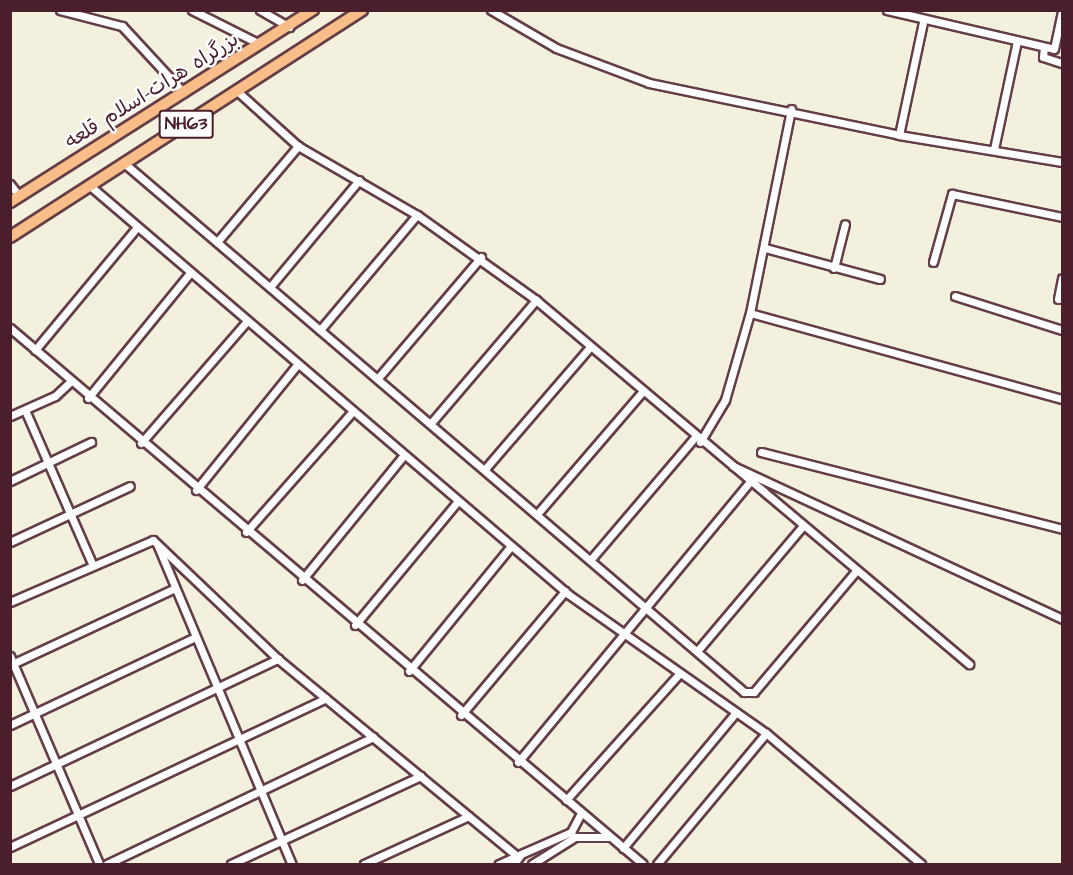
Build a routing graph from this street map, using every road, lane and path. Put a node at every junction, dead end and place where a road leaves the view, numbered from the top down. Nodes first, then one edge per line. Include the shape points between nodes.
1 (60, 10) edge
2 (192, 10) edge
3 (260, 10) edge
4 (313, 10) edge
5 (362, 10) edge
6 (491, 10) edge
7 (887, 10) edge
8 (1062, 10) edge
9 (896, 11) edge
10 (923, 22) junction
11 (289, 27) junction
12 (1017, 41) junction
13 (260, 44) junction
14 (1044, 48) junction
15 (1062, 63) edge
16 (236, 90) junction
17 (184, 93) junction
18 (791, 109) junction
19 (899, 135) junction
20 (298, 146) junction
21 (994, 149) junction
22 (1062, 162) edge
23 (124, 163) junction
24 (359, 180) junction
25 (10, 184) edge
26 (89, 185) junction
27 (15, 199) edge
28 (417, 215) junction
29 (1062, 217) edge
30 (845, 224) dead end
31 (137, 228) junction
32 (10, 237) edge
33 (217, 242) junction
34 (765, 249) junction
35 (481, 257) junction
36 (933, 262) dead end
37 (834, 268) junction
38 (190, 273) junction
39 (1062, 278) edge
40 (879, 279) dead end
41 (270, 287) junction
42 (955, 296) dead end
43 (1058, 299) dead end
44 (536, 300) junction
45 (750, 313) junction
46 (246, 322) junction
47 (10, 328) edge
48 (320, 330) junction
49 (1062, 330) edge
50 (590, 347) junction
51 (35, 350) junction
52 (297, 365) junction
53 (378, 378) junction
54 (70, 382) junction
55 (642, 392) junction
56 (88, 398) junction
57 (1062, 399) edge
58 (25, 410) junction
59 (352, 412) junction
60 (10, 416) edge
61 (431, 423) junction
62 (697, 440) junction
63 (91, 442) dead end
64 (141, 443) junction
65 (761, 452) dead end
66 (404, 455) junction
67 (720, 460) junction
68 (48, 463) junction
69 (485, 468) junction
70 (10, 481) edge
71 (749, 483) junction
72 (130, 486) dead end
73 (196, 490) junction
74 (458, 501) junction
75 (538, 513) junction
76 (71, 514) junction
77 (802, 527) junction
78 (1062, 529) edge
79 (246, 532) junction
80 (10, 542) edge
81 (157, 543) junction
82 (511, 546) junction
83 (592, 558) junction
84 (92, 563) junction
85 (856, 571) junction
86 (302, 580) junction
87 (175, 588) junction
88 (565, 591) junction
89 (10, 602) edge
90 (645, 603) junction
91 (1062, 619) edge
92 (355, 624) junction
93 (621, 632) junction
94 (195, 637) junction
95 (698, 650) junction
96 (10, 656) edge
97 (278, 659) junction
98 (12, 664) edge
99 (969, 664) dead end
100 (409, 671) junction
101 (678, 675) junction
102 (217, 688) junction
103 (326, 698) junction
104 (35, 714) junction
105 (461, 715) junction
106 (734, 716) junction
107 (10, 725) edge
108 (766, 733) junction
109 (373, 737) junction
110 (239, 740) junction
111 (518, 762) junction
112 (56, 764) junction
113 (421, 776) junction
114 (10, 786) edge
115 (261, 791) junction
116 (566, 800) junction
117 (581, 813) junction
118 (78, 816) junction
119 (469, 816) junction
120 (610, 837) junction
121 (282, 842) junction
122 (10, 847) edge
123 (623, 848) junction
124 (517, 856) junction
125 (99, 864) edge
126 (107, 864) edge
127 (231, 864) edge
128 (292, 864) edge
129 (364, 864) edge
130 (499, 864) edge
131 (514, 864) edge
132 (532, 864) edge
133 (643, 864) edge
134 (657, 864) edge
135 (921, 864) edge

1 - 17 street via 122,26
2 - 13 street
3 - 11 street
4 - 11 highway, بزرگراه هرات-اسلام قلعه / NH63
5 - 16 highway, NH63
6 - 18 street via 608,72
7 - 9 street
8 - 14 street via 1054,49
9 - 10 street
10 - 12 street
10 - 19 street
11 - 13 highway, بزرگراه هرات-اسلام قلعه / NH63
12 - 14 street
12 - 21 street
13 - 17 highway, بزرگراه هرات-اسلام قلعه / NH63
14 - 15 street via 1043,57
16 - 20 street
16 - 23 highway, NH63
17 - 27 highway, بزرگراه هرات-اسلام قلعه / NH63
18 - 19 street
18 - 34 street
19 - 21 street
20 - 24 street
20 - 33 street
21 - 22 street
23 - 26 highway, NH63
23 - 33 street
24 - 28 street
24 - 41 street
25 - 27 street
26 - 31 street
26 - 32 highway, NH63
28 - 35 street
28 - 48 street
29 - 36 street via 952,194
30 - 37 street
31 - 38 street
31 - 51 street
33 - 41 street
34 - 37 street
34 - 45 street
35 - 44 street
35 - 53 street
37 - 40 street
38 - 46 street
38 - 56 street
39 - 43 street
41 - 48 street
42 - 49 street
44 - 50 street
44 - 61 street
45 - 57 street
45 - 62 street via 725,400
46 - 52 street
46 - 64 street
47 - 51 street
48 - 53 street
50 - 55 street
50 - 69 street
51 - 54 street
52 - 59 street
52 - 73 street
53 - 61 street
54 - 56 street
54 - 58 street
55 - 62 street
55 - 75 street
56 - 64 street
58 - 60 street
58 - 68 street
59 - 66 street
59 - 79 street
61 - 69 street
62 - 67 street
62 - 83 street
63 - 68 street
64 - 73 street
65 - 78 street
66 - 74 street
66 - 86 street
67 - 71 street
67 - 91 street
68 - 70 street
68 - 76 street
69 - 75 street
71 - 77 street
71 - 90 street
72 - 76 street
73 - 79 street
74 - 82 street
74 - 92 street
75 - 83 street
76 - 80 street
76 - 84 street
77 - 85 street
77 - 95 street
79 - 86 street
81 - 84 street via 147,539
81 - 87 street
81 - 97 street
82 - 88 street
82 - 100 street
83 - 90 street
84 - 89 street
85 - 95 street via 754,692 744,692
85 - 99 street
86 - 92 street
87 - 94 street
87 - 98 street
88 - 93 street
88 - 105 street
90 - 93 street
90 - 95 street
92 - 100 street
93 - 101 street
93 - 111 street
94 - 102 street
94 - 104 street
96 - 98 street
97 - 102 street
97 - 103 street
98 - 104 street
100 - 105 street
101 - 106 street
101 - 116 street
102 - 110 street
102 - 112 street
103 - 109 street
103 - 110 street
104 - 107 street
104 - 112 street
105 - 111 street
106 - 108 street
106 - 123 street
108 - 134 street
108 - 135 street
109 - 113 street
109 - 115 street
110 - 115 street
110 - 118 street
111 - 116 street
112 - 114 street
112 - 118 street
113 - 119 street
113 - 121 street
115 - 121 street
115 - 126 street
116 - 117 street
117 - 120 street
117 - 124 street via 565,836
118 - 122 street
118 - 125 street
119 - 124 street
119 - 129 street
120 - 123 street
120 - 132 street via 575,837
121 - 127 street
121 - 128 street
123 - 133 street
124 - 130 street
124 - 131 street

